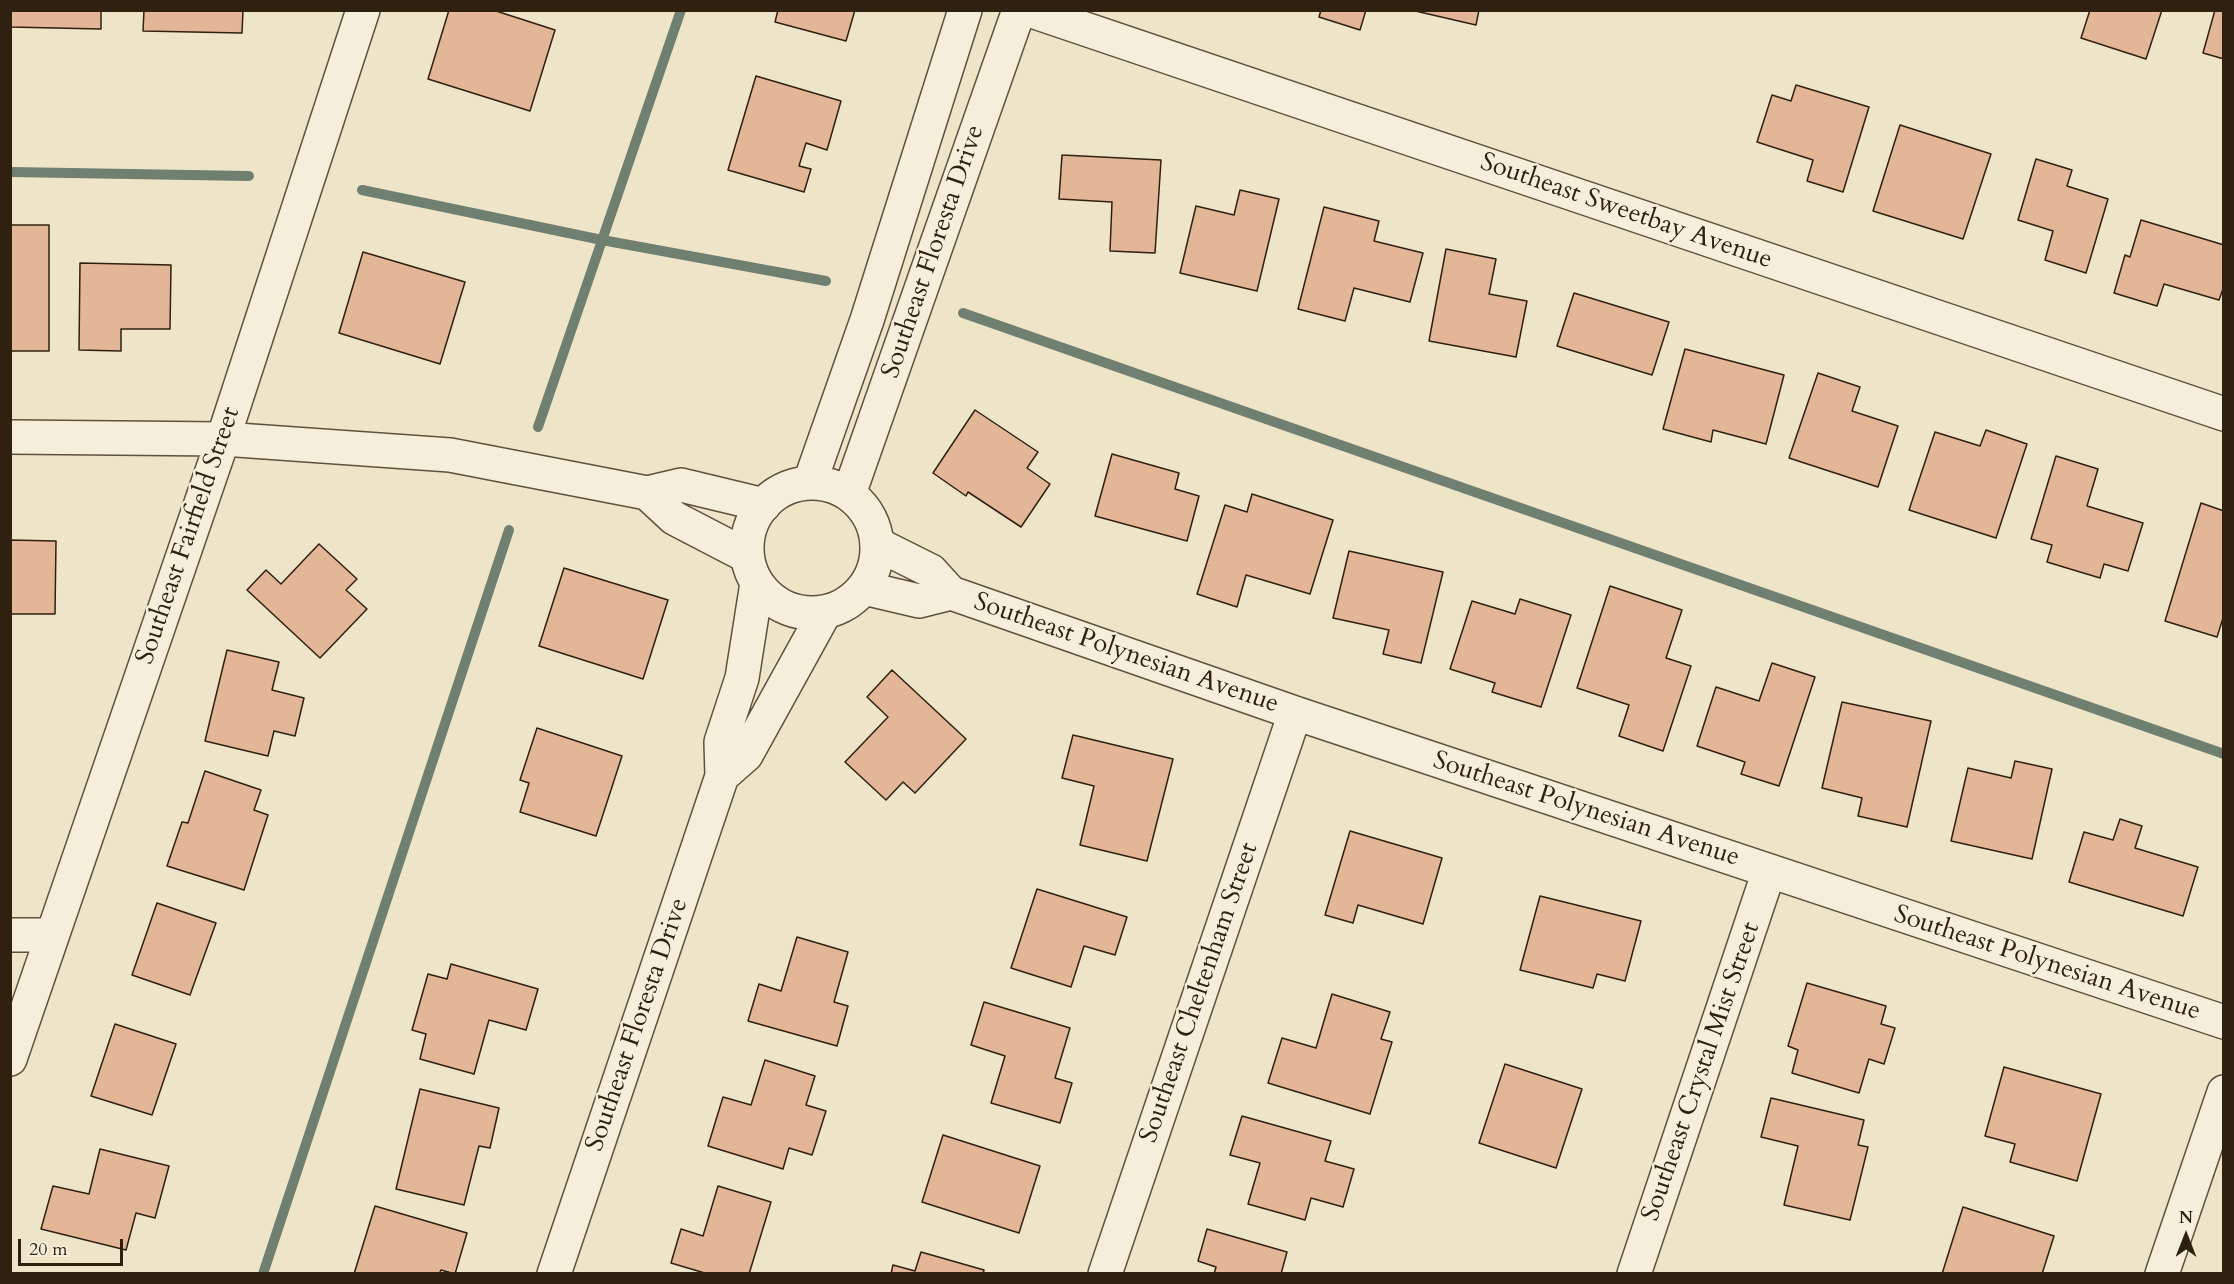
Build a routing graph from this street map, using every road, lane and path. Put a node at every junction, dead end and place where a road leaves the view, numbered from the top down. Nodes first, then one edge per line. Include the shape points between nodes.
1 (363, 10) edge
2 (965, 10) edge
3 (1019, 10) edge
4 (1029, 10) edge
5 (2223, 414) edge
6 (10, 437) edge
7 (223, 439) junction
8 (810, 482) junction
9 (647, 493) junction
10 (849, 494) junction
11 (764, 505) junction
12 (877, 544) junction
13 (752, 570) junction
14 (864, 588) junction
15 (951, 593) junction
16 (825, 612) junction
17 (1295, 713) junction
18 (722, 776) junction
19 (1769, 871) junction
20 (10, 935) edge
21 (52, 935) junction
22 (2223, 1022) edge
23 (10, 1059) edge
24 (2223, 1092) edge
25 (554, 1274) edge
26 (1105, 1274) edge
27 (1635, 1274) edge
28 (2162, 1274) edge

1 - 7 street, Southeast Fairfield Street
2 - 8 street, Southeast Floresta Drive via 867,320
3 - 10 street, Southeast Floresta Drive
4 - 5 street, Southeast Sweetbay Avenue
6 - 7 street
7 - 9 street via 450,455
7 - 21 street, Southeast Fairfield Street
8 - 10 street
8 - 11 street via 778,492
9 - 11 street via 681,485
9 - 13 street via 674,518
10 - 12 street via 873,525
11 - 13 street via 753,520 748,538
12 - 14 street via 872,575
12 - 15 street, Southeast Polynesian Avenue via 931,571
13 - 16 street via 770,598 787,608
13 - 18 street, Southeast Floresta Drive via 742,678 721,742
14 - 15 street, Southeast Polynesian Avenue via 919,601
14 - 16 street via 840,607
15 - 17 street, Southeast Polynesian Avenue
16 - 18 street via 746,755
17 - 19 street, Southeast Polynesian Avenue
17 - 26 street, Southeast Cheltenham Street
18 - 25 street, Southeast Floresta Drive
19 - 22 street, Southeast Polynesian Avenue
19 - 27 street, Southeast Crystal Mist Street
20 - 21 street
21 - 23 street, Southeast Fairfield Street
24 - 28 street

